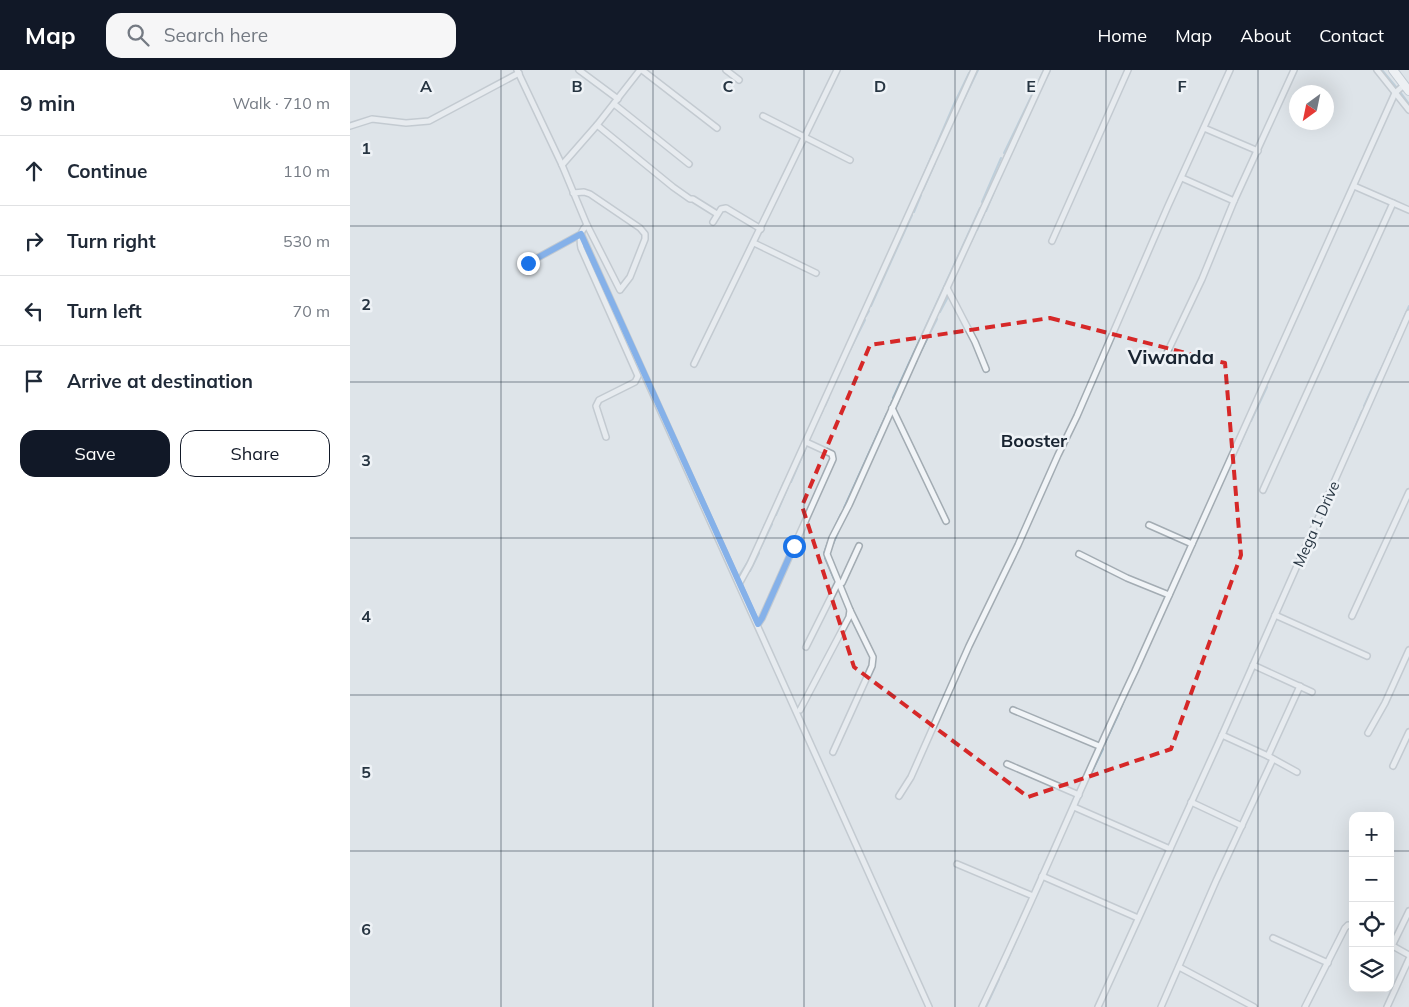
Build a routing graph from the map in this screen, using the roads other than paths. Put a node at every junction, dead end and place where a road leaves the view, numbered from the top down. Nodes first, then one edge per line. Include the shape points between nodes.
1 (579, 70) edge
2 (641, 70) edge
3 (726, 70) edge
4 (838, 70) edge
5 (966, 70) edge
6 (1047, 70) edge
7 (1128, 70) edge
8 (1230, 70) edge
9 (1294, 70) edge
10 (1377, 70) edge
11 (1393, 70) edge
12 (518, 72) edge
13 (973, 72) edge
14 (739, 80) dead end
15 (1407, 88) edge
16 (1395, 93) junction
17 (618, 99) junction
18 (614, 104) junction
19 (1409, 110) edge
20 (763, 116) dead end
21 (597, 125) junction
22 (350, 126) edge
23 (717, 128) dead end
24 (1204, 128) junction
25 (805, 136) junction
26 (1258, 151) junction
27 (850, 160) dead end
28 (689, 164) dead end
29 (562, 165) junction
30 (1182, 178) junction
31 (1354, 186) junction
32 (573, 193) junction
33 (1234, 201) junction
34 (1393, 203) junction
35 (1409, 210) edge
36 (717, 214) junction
37 (713, 222) dead end
38 (587, 225) junction
39 (761, 229) junction
40 (581, 234) junction
41 (1052, 241) dead end
42 (754, 243) junction
43 (528, 263) dead end
44 (816, 273) dead end
45 (948, 288) junction
46 (1409, 313) edge
47 (1166, 355) dead end
48 (694, 364) dead end
49 (986, 369) dead end
50 (892, 408) junction
51 (606, 436) dead end
52 (806, 442) junction
53 (1264, 490) dead end
54 (1409, 492) edge
55 (946, 521) dead end
56 (1149, 525) dead end
57 (1192, 544) junction
58 (859, 546) dead end
59 (1079, 554) dead end
60 (838, 583) junction
61 (739, 584) junction
62 (1169, 596) junction
63 (850, 610) junction
64 (1275, 615) junction
65 (1352, 616) dead end
66 (758, 624) junction
67 (806, 647) dead end
68 (1409, 650) edge
69 (1367, 656) dead end
70 (1253, 665) junction
71 (1300, 686) junction
72 (1312, 692) dead end
73 (800, 710) dead end
74 (1013, 710) dead end
75 (1409, 732) edge
76 (1368, 733) dead end
77 (1222, 735) junction
78 (1100, 746) junction
79 (833, 752) dead end
80 (1268, 756) junction
81 (1273, 759) junction
82 (1008, 764) dead end
83 (1393, 766) dead end
84 (1297, 772) dead end
85 (1079, 795) junction
86 (899, 796) dead end
87 (1191, 802) junction
88 (1074, 807) junction
89 (1242, 826) junction
90 (1170, 849) junction
91 (958, 864) dead end
92 (1042, 876) junction
93 (1033, 896) junction
94 (1409, 911) edge
95 (1138, 918) junction
96 (1349, 925) edge
97 (1273, 938) dead end
98 (1394, 940) edge
99 (1393, 947) edge
100 (1409, 957) edge
101 (1328, 963) junction
102 (1179, 967) junction
103 (929, 1007) edge
104 (982, 1007) edge
105 (1098, 1007) edge
106 (1161, 1007) edge
107 (1254, 1007) edge
108 (1305, 1007) edge
109 (1386, 1007) edge

1 - 17 street
2 - 17 street
2 - 23 street
3 - 14 street
4 - 25 street
5 - 13 street
6 - 45 street
7 - 41 street
8 - 24 street
9 - 26 street
10 - 16 street
11 - 15 main road
12 - 22 street via 429,121 372,120
12 - 29 street
13 - 52 street
15 - 16 street
16 - 19 street
16 - 31 street
17 - 18 street
18 - 21 street
18 - 28 street
20 - 25 street
21 - 29 street
21 - 36 street via 673,187
24 - 26 street
24 - 30 street
25 - 27 street
25 - 39 street
26 - 33 street
29 - 32 street
30 - 33 street
30 - 86 street via 1018,545 911,777
31 - 34 street
31 - 57 street
32 - 38 street
32 - 38 street via 590,194 645,234 630,277 620,290
33 - 47 street
34 - 35 street
34 - 53 street
36 - 37 street
36 - 39 street via 726,208
38 - 40 street
39 - 42 street
40 - 43 street
40 - 51 street via 581,248 638,376 635,382 597,403
40 - 61 street
42 - 44 street
42 - 48 street
45 - 49 street
45 - 50 street
46 - 64 street, Mega 1 Drive
50 - 55 street
50 - 60 street via 828,549
52 - 61 street
52 - 66 street via 832,454 833,459
54 - 65 street
56 - 57 street
57 - 62 street
58 - 60 street via 842,583
59 - 62 street
60 - 63 street
60 - 67 street
61 - 66 street
62 - 78 street
63 - 73 street
63 - 79 street via 873,657 872,666
64 - 69 street
64 - 70 street, Mega 1 Drive
66 - 103 street
68 - 76 street
70 - 71 street
70 - 77 street, Mega 1 Drive
71 - 72 street
71 - 80 street
74 - 78 street
75 - 83 street
77 - 80 street
77 - 87 street, Mega 1 Drive
78 - 85 street
80 - 81 street
81 - 84 street
81 - 89 street
82 - 85 street
85 - 88 street
87 - 89 street
87 - 90 street, Mega 1 Drive
88 - 90 street
88 - 92 street
89 - 102 street
90 - 95 street, Mega 1 Drive
91 - 93 street
92 - 93 street
92 - 95 street
93 - 104 street
94 - 98 street
95 - 105 street, Mega 1 Drive
96 - 101 street
97 - 101 street
99 - 100 street
100 - 109 street
101 - 108 street
102 - 106 street
102 - 107 street

